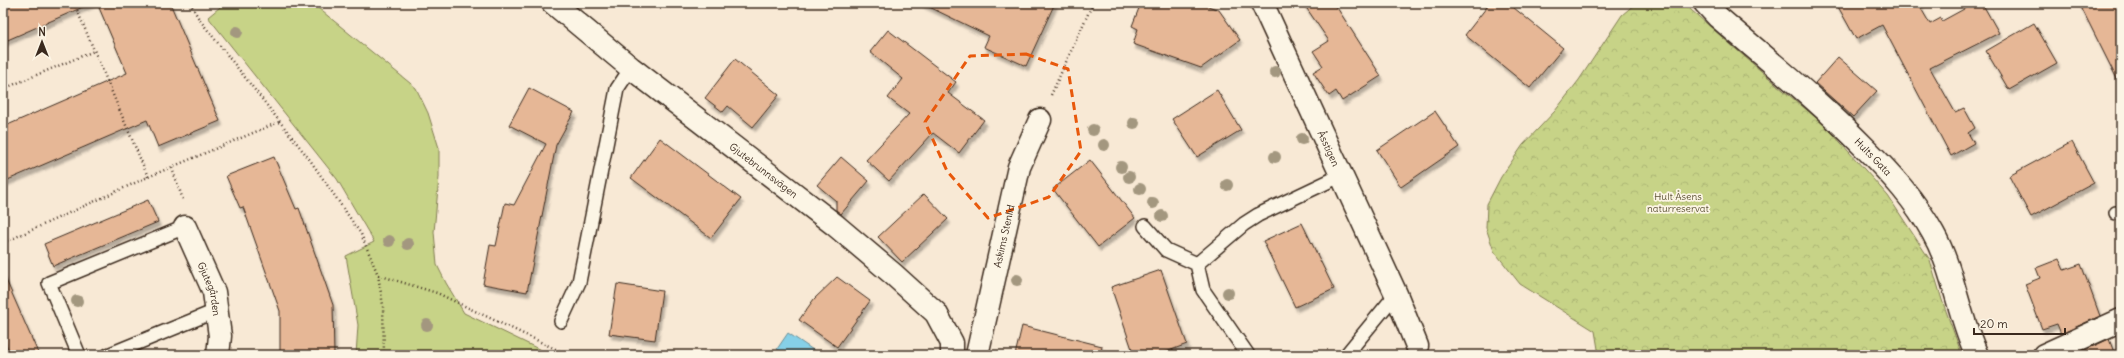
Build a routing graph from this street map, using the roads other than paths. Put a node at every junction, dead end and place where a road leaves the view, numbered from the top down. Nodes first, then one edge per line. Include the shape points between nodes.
1 (552, 3) edge
2 (1262, 3) edge
3 (1705, 3) edge
4 (630, 68) junction
5 (1040, 120) road end
6 (1342, 175) junction
7 (1145, 226) dead end
8 (185, 227) joint
9 (1197, 264) junction
10 (1396, 294) junction
11 (218, 310) junction
12 (2121, 320) edge
13 (561, 321) dead end
14 (1417, 346) dead end
15 (80, 355) edge
16 (108, 355) edge
17 (218, 355) edge
18 (952, 355) edge
19 (977, 355) edge
20 (1248, 355) edge
21 (1346, 355) edge
22 (1977, 355) edge
23 (2044, 355) edge

1 - 4 street, Gjutebrunnsvägen
2 - 6 street, Åsstigen
3 - 22 street, Hults Gata via 1823,107 1891,175 1915,203 1934,234
4 - 13 lane via 617,89 579,282
4 - 18 street, Gjutebrunnsvägen via 835,225 893,274 936,313 952,344
5 - 19 street, Askims Stenlid via 1019,167
6 - 9 lane via 1258,215
6 - 10 street, Åsstigen
7 - 9 lane via 1166,250
8 - 11 street, Gjutegården via 214,292
8 - 15 lane via 48,282
9 - 20 lane via 1203,290
10 - 14 street, Åsstigen
10 - 21 lane
11 - 16 lane
11 - 17 street, Gjutegården
12 - 23 street

